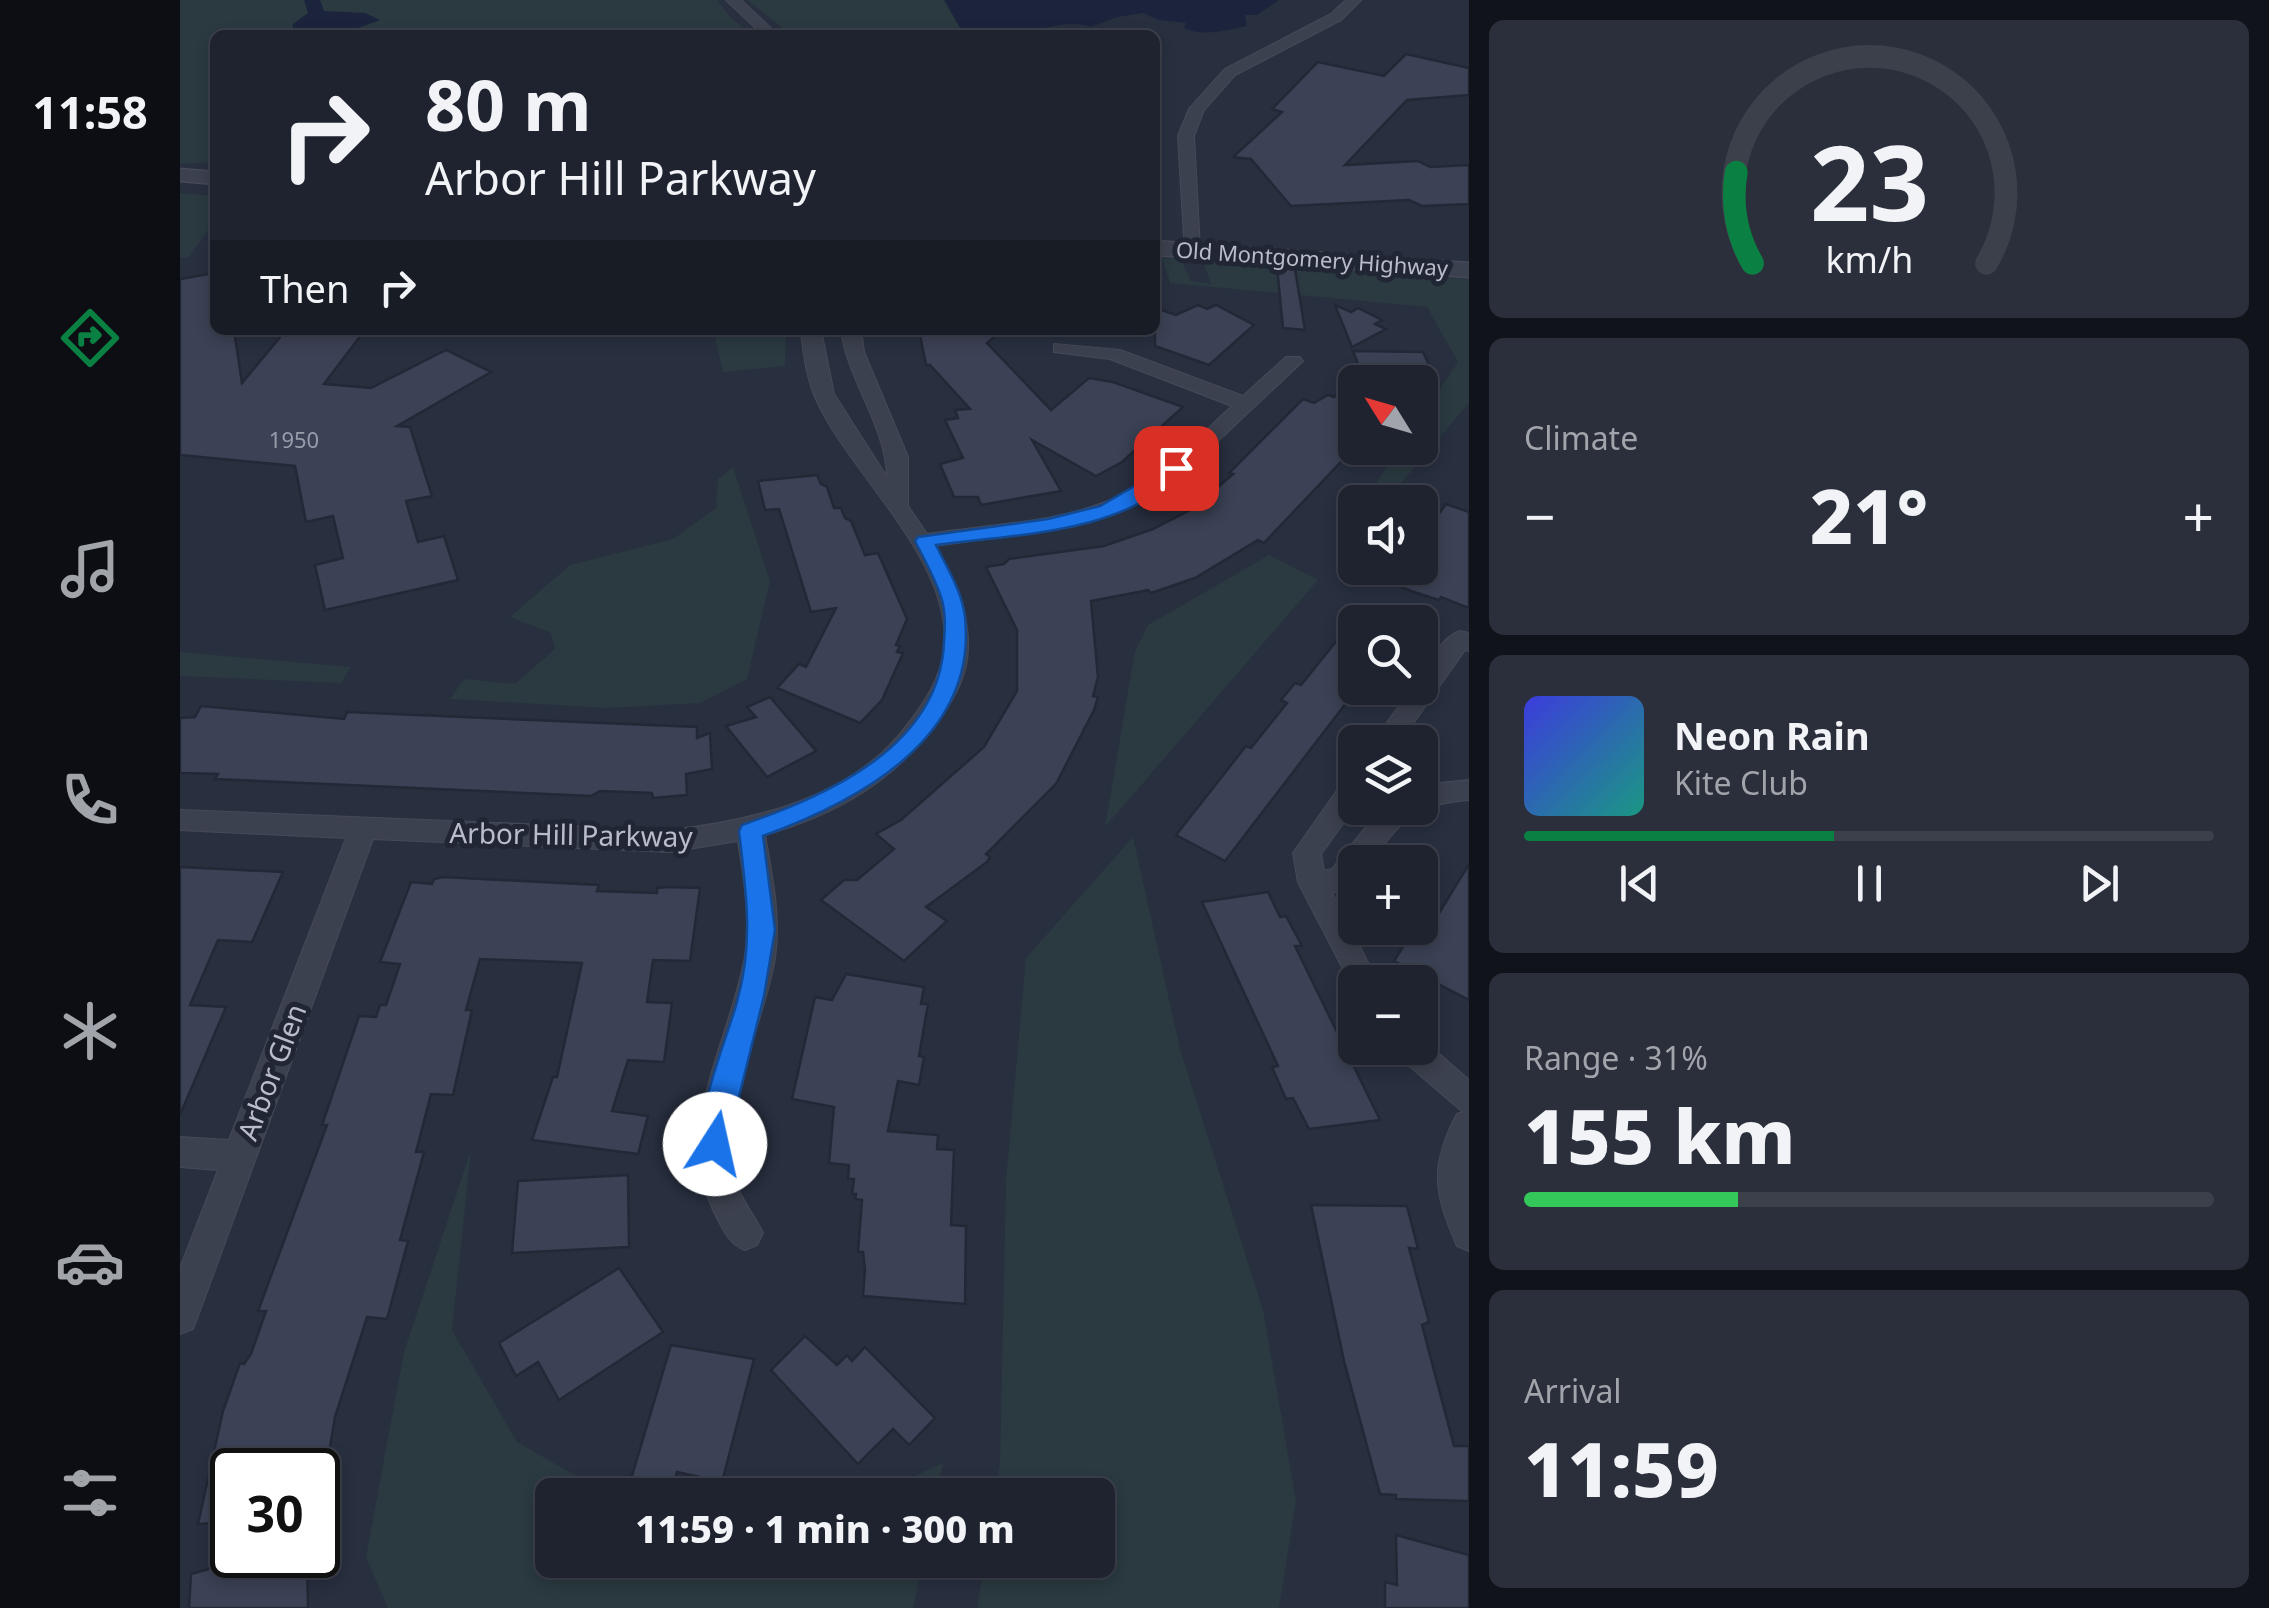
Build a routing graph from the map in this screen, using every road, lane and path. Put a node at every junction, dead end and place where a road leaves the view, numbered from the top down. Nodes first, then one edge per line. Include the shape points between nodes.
1 (733, 0) edge
2 (1354, 0) edge
3 (766, 30) edge
4 (180, 175) edge
5 (210, 178) edge
6 (1160, 248) edge
7 (1191, 250) junction
8 (1469, 270) edge
9 (811, 335) edge
10 (852, 335) edge
11 (1061, 348) dead end
12 (1293, 361) dead end
13 (1244, 403) junction
14 (898, 504) junction
15 (924, 541) junction
16 (1469, 643) edge
17 (1398, 725) edge
18 (1469, 790) edge
19 (1438, 792) edge
20 (1338, 810) edge
21 (180, 820) edge
22 (1383, 825) edge
23 (364, 828) junction
24 (750, 831) junction
25 (1312, 882) junction
26 (1354, 965) edge
27 (1430, 1065) edge
28 (1469, 1100) edge
29 (1469, 1125) edge
30 (180, 1152) edge
31 (240, 1156) junction
32 (745, 1233) dead end
33 (1469, 1234) edge
34 (180, 1316) edge

1 - 3 street
2 - 7 street via 1336,18 1230,72 1197,109 1186,136
4 - 5 street
6 - 7 street, Old Montgomery Highway
7 - 8 street, Old Montgomery Highway
9 - 14 street, Arbor Hill Parkway via 826,401 859,458
10 - 14 street via 897,457
11 - 13 street via 1114,354
12 - 13 street
13 - 15 street via 1156,485 1106,510
14 - 15 street, Arbor Hill Parkway
15 - 24 street, Arbor Hill Parkway via 955,618 954,666 935,708 874,774 815,808
16 - 17 street via 1460,639
18 - 19 street
20 - 25 street via 1307,853
21 - 23 street, Arbor Hill Parkway
22 - 25 street via 1342,877
23 - 24 street, Arbor Hill Parkway via 640,841
23 - 31 street, Arbor Glen
24 - 32 street via 762,930 715,1144 723,1196
25 - 26 street
27 - 28 street
29 - 33 street via 1450,1163
30 - 31 street
31 - 34 street, Arbor Glen

